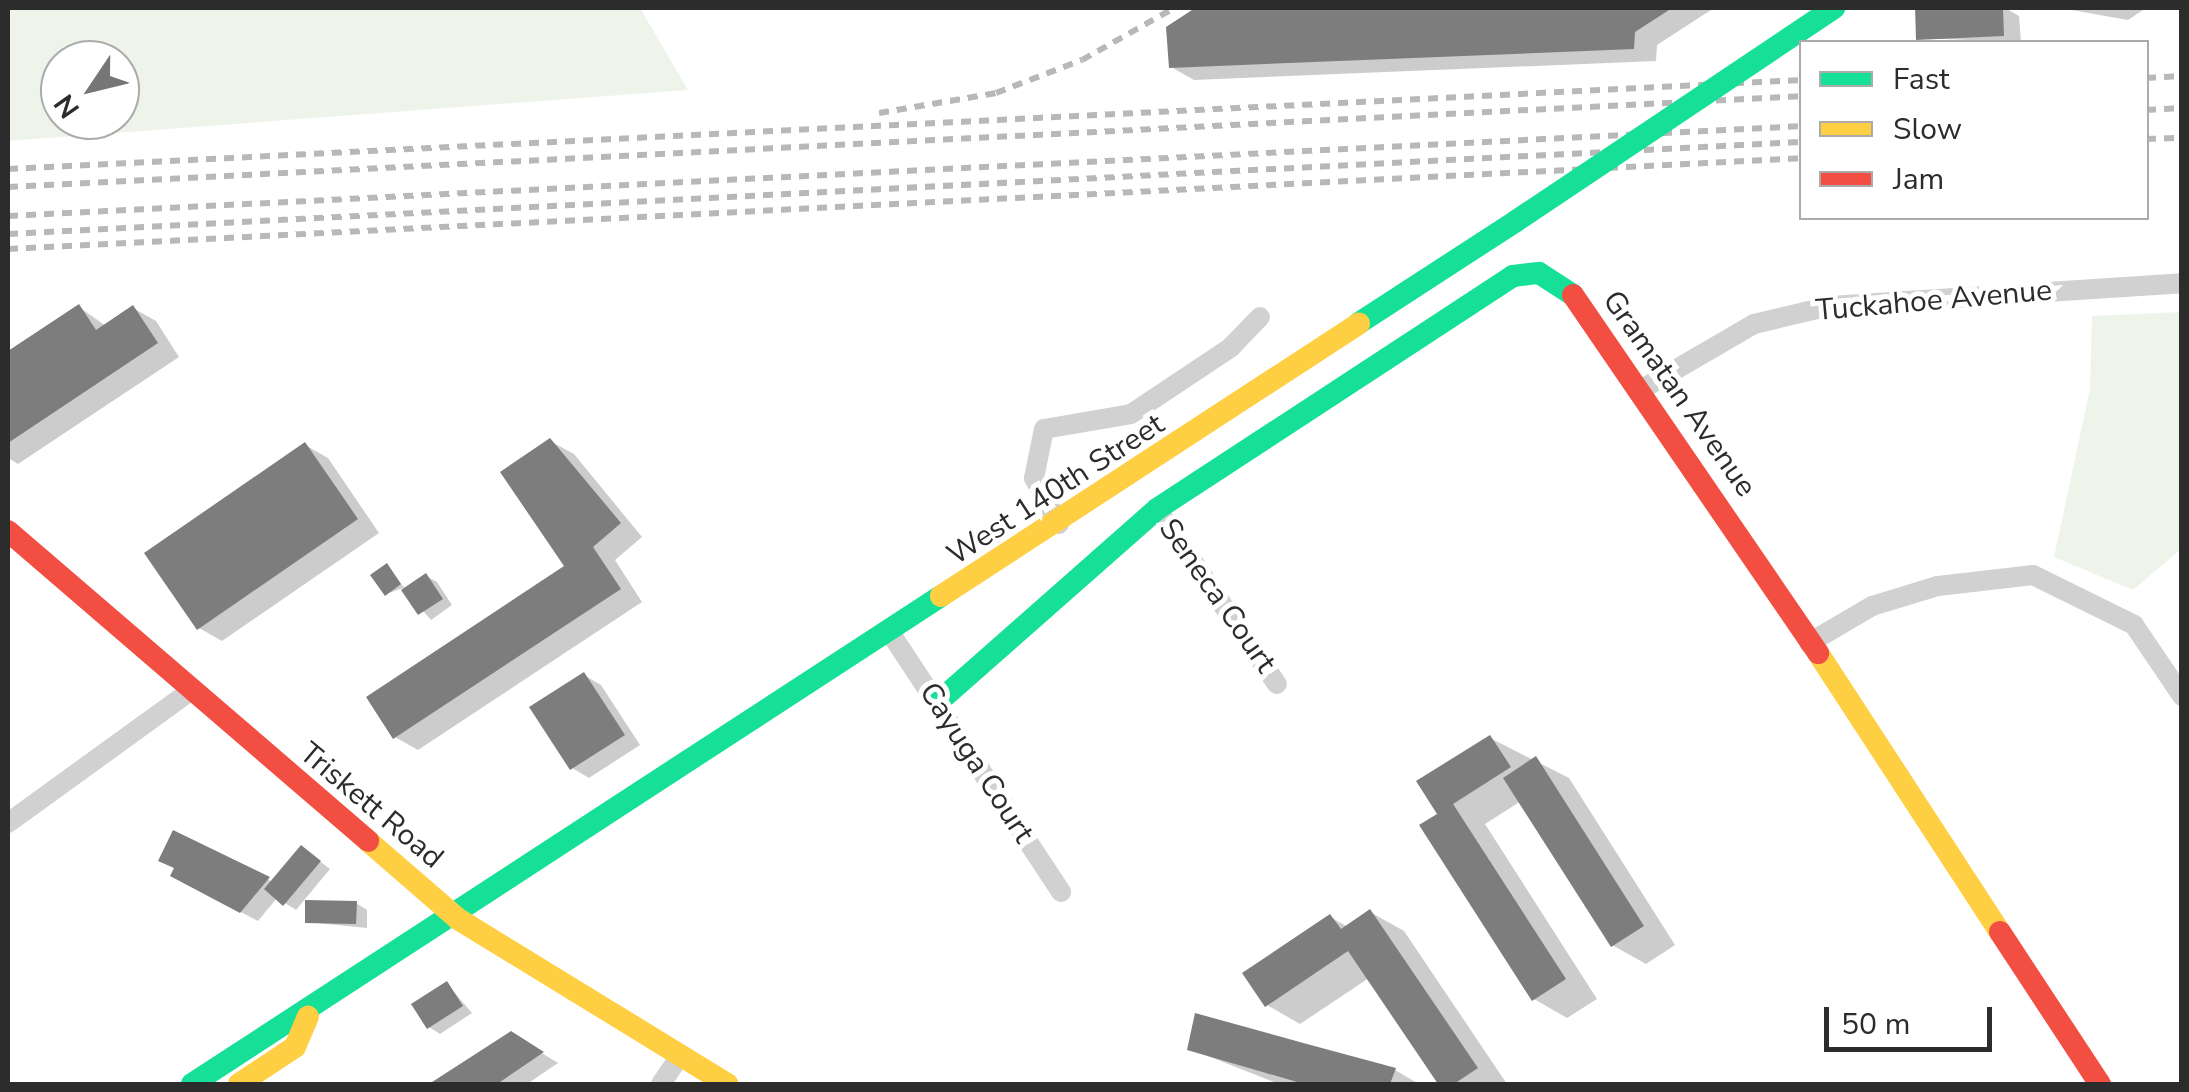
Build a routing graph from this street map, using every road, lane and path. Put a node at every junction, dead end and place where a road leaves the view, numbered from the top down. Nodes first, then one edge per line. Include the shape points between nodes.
1 (1834, 8) edge
2 (2182, 283) edge
3 (1260, 316) dead end
4 (1644, 388) junction
5 (1156, 508) junction
6 (1059, 524) junction
7 (8, 530) edge
8 (891, 634) junction
9 (1809, 643) junction
10 (1277, 684) dead end
11 (189, 692) junction
12 (2182, 696) edge
13 (937, 703) junction
14 (8, 822) edge
15 (1061, 892) dead end
16 (458, 919) junction
17 (308, 1017) junction
18 (678, 1057) junction
19 (192, 1084) edge
20 (239, 1084) edge
21 (661, 1084) edge
22 (727, 1084) edge
23 (2100, 1084) edge

1 - 6 main road, West 140th Street, bridge
2 - 4 street, Tuckahoe Avenue via 1830,306 1754,324
3 - 6 street via 1230,348 1131,414 1044,429 1034,478
4 - 5 main road, Gramatan Avenue via 1566,285 1539,273 1513,276
4 - 9 main road, Gramatan Avenue
5 - 10 street, Seneca Court
5 - 13 main road, Gramatan Avenue
6 - 8 main road, West 140th Street
7 - 11 main road, Triskett Road
8 - 13 street, Cayuga Court
8 - 16 main road, West 140th Street
9 - 12 street via 1872,606 1938,586 2033,576 2134,625
9 - 23 main road, Gramatan Avenue
11 - 14 street
11 - 16 main road, Triskett Road
13 - 15 street, Cayuga Court
16 - 17 main road, West 140th Street
16 - 18 main road, Triskett Road
17 - 19 main road, West 140th Street via 279,1021
17 - 20 main road, West 140th Street via 295,1047
18 - 21 street
18 - 22 main road, Triskett Road

